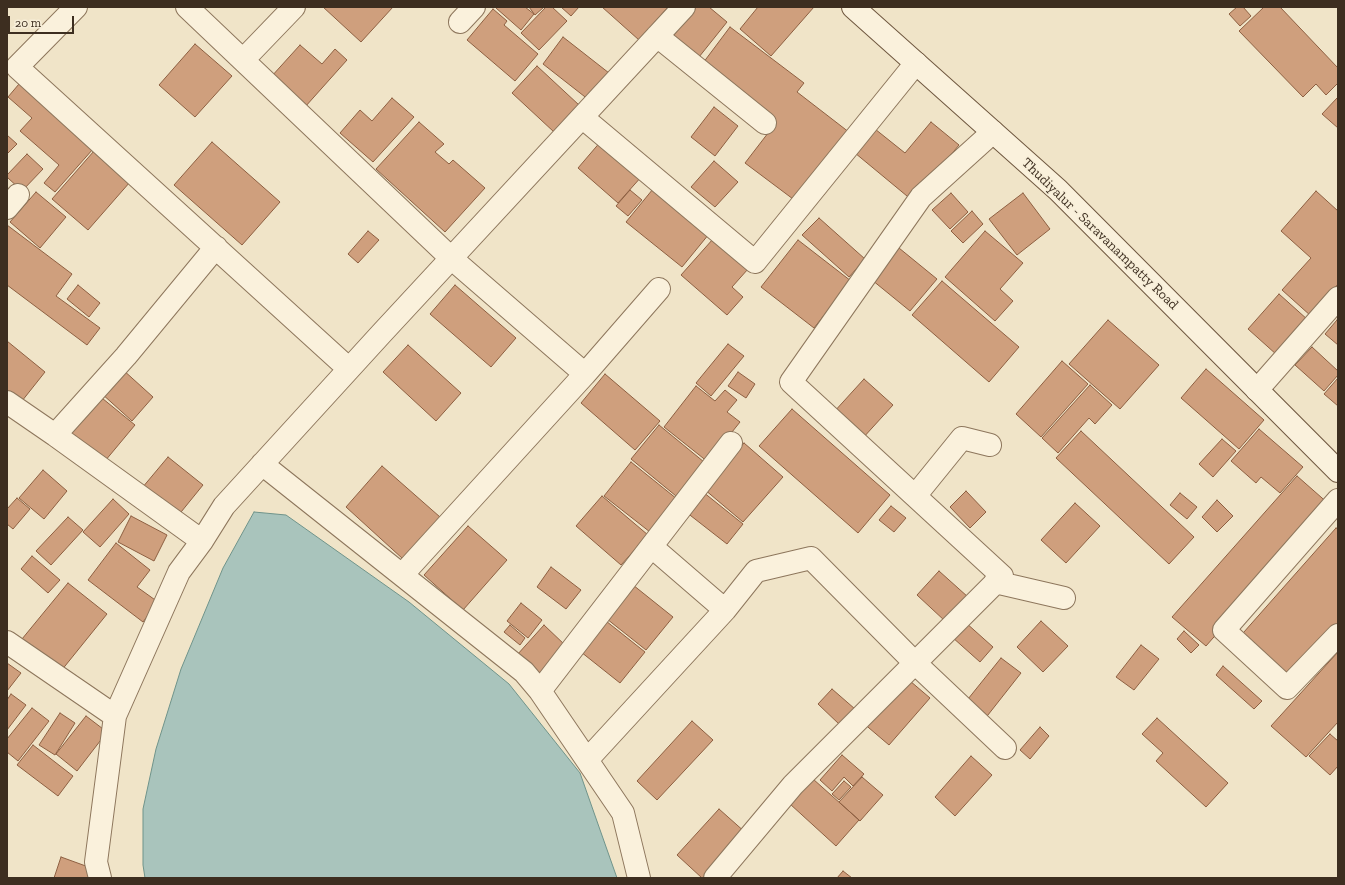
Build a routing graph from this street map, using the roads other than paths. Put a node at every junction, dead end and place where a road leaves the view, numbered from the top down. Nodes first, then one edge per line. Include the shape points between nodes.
1 (76, 7) edge
2 (187, 7) edge
3 (294, 7) edge
4 (684, 7) edge
5 (853, 7) edge
6 (657, 36) junction
7 (243, 60) junction
8 (916, 63) junction
9 (582, 117) junction
10 (765, 123) dead end
11 (994, 132) junction
12 (216, 248) junction
13 (451, 258) junction
14 (659, 289) dead end
15 (1338, 298) edge
16 (350, 369) junction
17 (585, 374) junction
18 (1257, 390) junction
19 (7, 402) edge
20 (55, 435) junction
21 (732, 443) dead end
22 (990, 445) dead end
23 (262, 464) junction
24 (1338, 471) edge
25 (915, 496) junction
26 (1338, 500) edge
27 (202, 541) junction
28 (652, 546) junction
29 (402, 575) junction
30 (995, 582) junction
31 (1064, 598) dead end
32 (724, 610) junction
33 (1338, 635) edge
34 (7, 642) edge
35 (915, 663) junction
36 (540, 691) junction
37 (115, 716) junction
38 (1005, 748) dead end
39 (587, 760) junction
40 (100, 878) edge
41 (639, 878) edge
42 (715, 878) edge

1 - 12 street via 17,66
2 - 7 street
3 - 7 street
4 - 6 street
5 - 8 street, Thudiyalur - Saravanampatty Road
6 - 9 street
6 - 10 street
7 - 13 street
8 - 9 street via 756,262
8 - 11 street, Thudiyalur - Saravanampatty Road
9 - 13 street
11 - 18 street, Thudiyalur - Saravanampatty Road via 1058,190
11 - 25 street via 921,197 791,382
12 - 16 street
12 - 20 street via 126,356
13 - 16 street
13 - 17 street
14 - 17 street
15 - 18 street
16 - 23 street
17 - 29 street
18 - 24 street, Thudiyalur - Saravanampatty Road
19 - 20 street
20 - 27 street
21 - 28 street
22 - 25 street via 962,438
23 - 27 street via 224,506
23 - 29 street
25 - 30 street via 1002,576
26 - 33 street via 1224,630 1287,688
27 - 37 street via 179,572
28 - 32 street
28 - 36 street
29 - 36 street via 524,672
30 - 31 street
30 - 35 street
32 - 35 street via 756,571 810,558
32 - 39 street
34 - 37 street
35 - 38 street
35 - 42 street via 793,785
36 - 39 street
37 - 40 street via 96,862
39 - 41 street via 623,813

